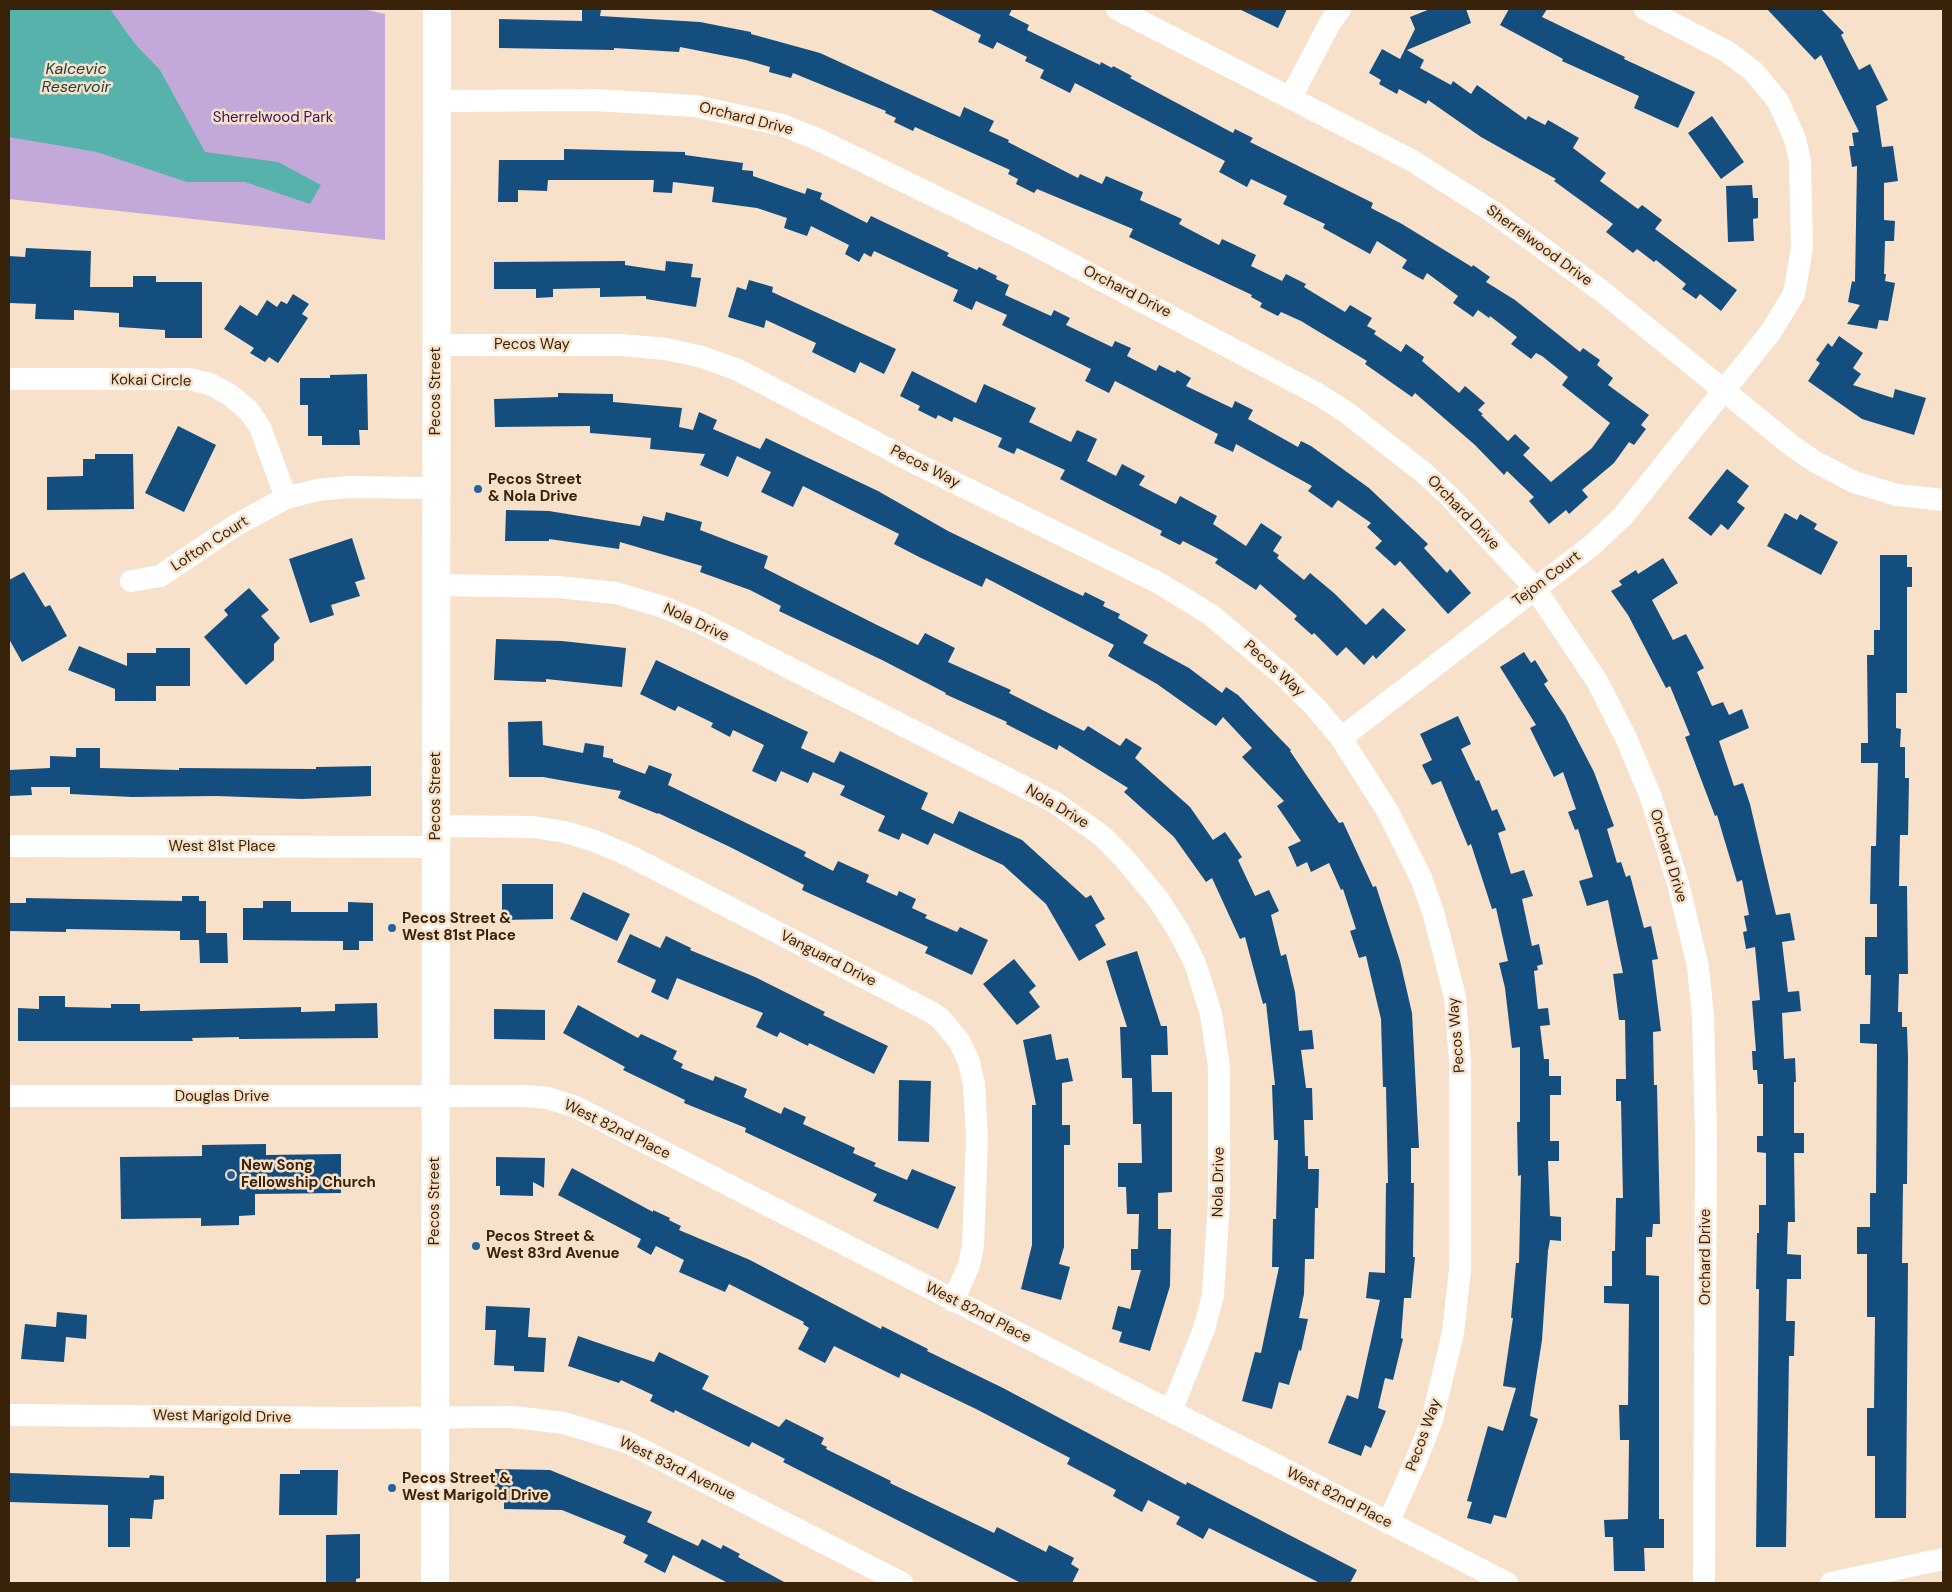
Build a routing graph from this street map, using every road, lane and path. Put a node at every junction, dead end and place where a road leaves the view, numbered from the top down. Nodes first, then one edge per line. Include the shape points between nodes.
1 (436, 9) edge
2 (1117, 9) edge
3 (1340, 9) edge
4 (1645, 9) edge
5 (1291, 97) junction
6 (436, 101) junction
7 (436, 345) junction
8 (9, 379) edge
9 (1724, 390) junction
10 (436, 488) junction
11 (286, 498) junction
12 (1943, 500) edge
13 (131, 581) dead end
14 (436, 585) junction
15 (1534, 587) junction
16 (1341, 738) junction
17 (436, 836) junction
18 (9, 846) edge
19 (9, 1096) edge
20 (435, 1097) junction
21 (954, 1301) junction
22 (1171, 1411) junction
23 (9, 1415) edge
24 (435, 1418) junction
25 (1388, 1523) junction
26 (1943, 1559) edge
27 (1472, 1576) edge
28 (435, 1583) edge
29 (902, 1583) edge
30 (1507, 1583) edge
31 (1704, 1583) edge
32 (1831, 1583) edge

1 - 6 main road, Pecos Street
2 - 5 street, Sherrelwood Drive
3 - 5 street
4 - 9 street, Tejon Court via 1728,52 1754,72 1778,101 1795,139 1800,161 1802,248 1794,294 1770,333
5 - 9 street, Sherrelwood Drive via 1411,160 1490,210 1596,287
6 - 7 main road, Pecos Street
6 - 15 street, Orchard Drive via 596,100 695,106 782,125 818,139 1033,244 1316,393 1346,412 1424,473
7 - 10 main road, Pecos Street
7 - 16 street, Pecos Way via 666,349 738,370 1167,587 1211,615 1283,675 1318,709
8 - 11 street, Kokai Circle via 189,380 210,384 248,410 260,427
9 - 12 street, Sherrelwood Drive via 1792,446 1838,474 1897,495
9 - 15 street, Tejon Court via 1623,516 1591,546
10 - 11 street via 348,487
10 - 14 main road, Pecos Street
11 - 13 street, Lofton Court via 236,526 160,576
14 - 17 main road, Pecos Street
14 - 22 street, Nola Drive via 567,588 616,593 663,607 701,623 1054,802 1101,835 1124,858 1158,899 1195,963 1211,1014 1219,1067 1219,1201 1213,1295 1204,1329
15 - 16 street, Tejon Court
15 - 31 street, Orchard Drive via 1597,681 1626,738 1650,795 1678,882 1698,967 1706,1134
16 - 25 street, Pecos Way via 1388,812 1421,878 1455,997 1460,1062 1460,1270 1453,1333 1432,1420
17 - 18 street, West 81st Place
17 - 20 main road, Pecos Street
17 - 21 street, Vanguard Drive via 533,827 565,832 595,842 630,856 941,1019 959,1041 969,1062 974,1084 977,1138 973,1246
19 - 20 street, Douglas Drive
20 - 21 street, West 82nd Place via 526,1096 548,1098 576,1107
20 - 24 main road, Pecos Street
21 - 22 street, West 82nd Place
22 - 25 street, West 82nd Place
23 - 24 street, West Marigold Drive
24 - 28 main road, Pecos Street
24 - 29 street, West 83rd Avenue via 532,1418 598,1432 629,1443
25 - 27 street, West 82nd Place
26 - 32 street
27 - 30 street, West 82nd Place

